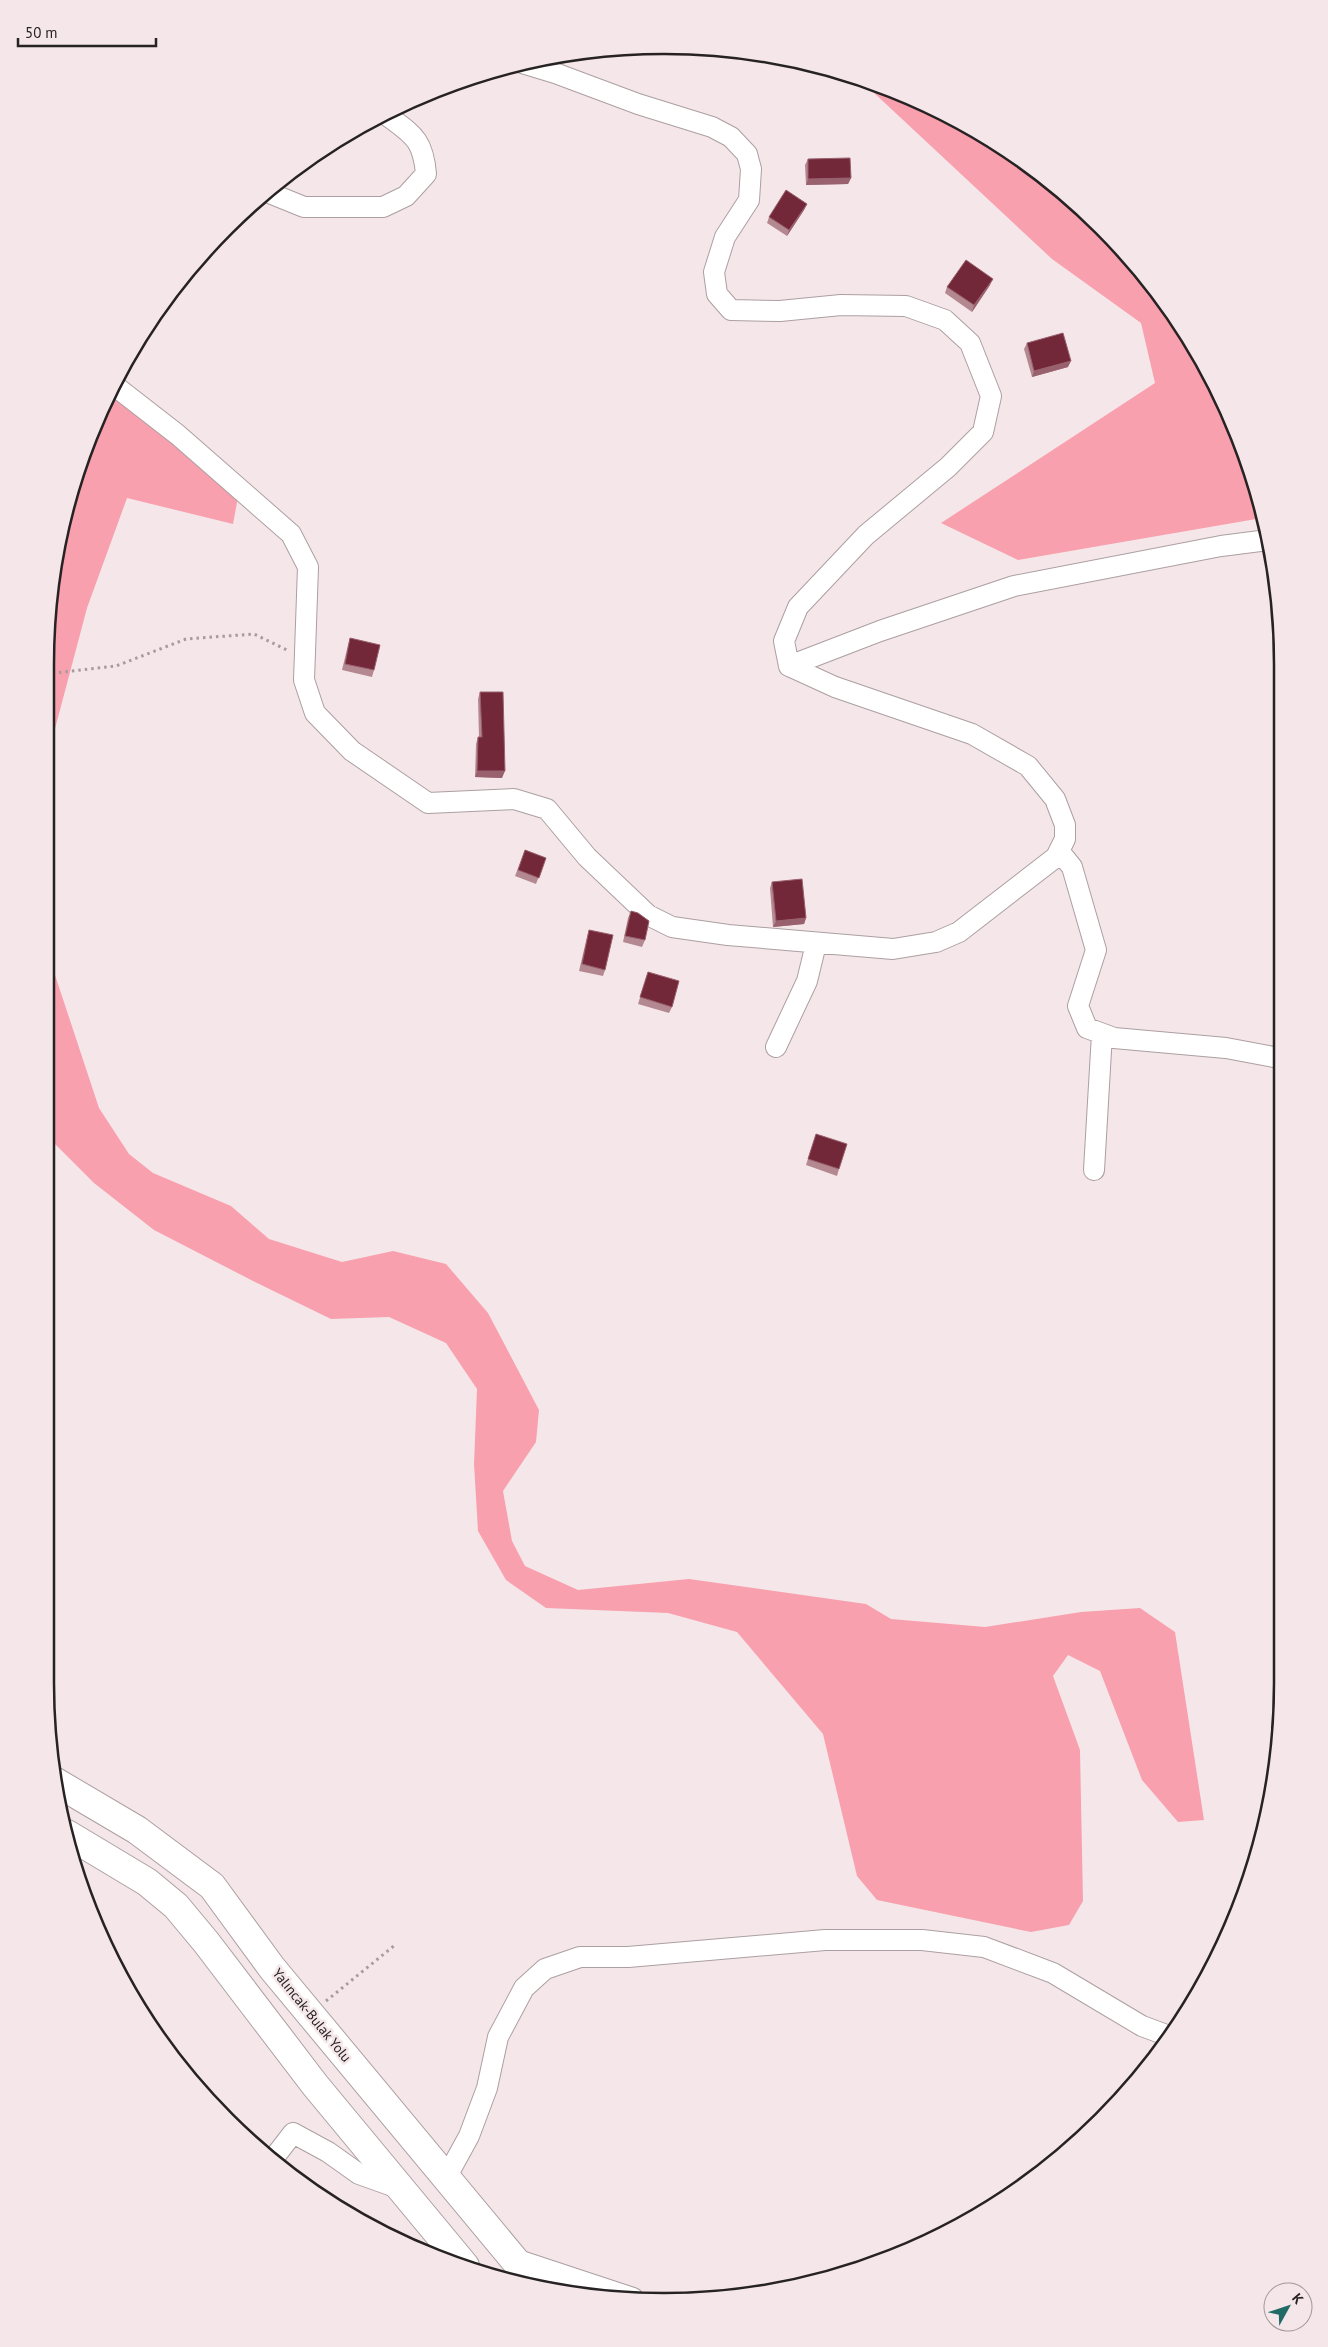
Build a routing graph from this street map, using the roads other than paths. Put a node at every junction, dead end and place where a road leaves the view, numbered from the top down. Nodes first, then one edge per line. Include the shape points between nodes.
1 (536, 67) edge
2 (391, 119) edge
3 (274, 195) edge
4 (119, 390) edge
5 (1262, 541) edge
6 (789, 666) junction
7 (1059, 851) junction
8 (816, 944) junction
9 (1102, 1034) junction
10 (776, 1047) dead end
11 (1274, 1057) edge
12 (1094, 1170) dead end
13 (63, 1786) edge
14 (74, 1838) edge
15 (1163, 2034) edge
16 (277, 2154) edge
17 (446, 2178) junction
18 (401, 2189) junction
19 (458, 2257) edge
20 (512, 2258) junction
21 (529, 2278) edge
22 (611, 2291) edge

1 - 6 street via 712,127 730,137 747,154 751,169 749,200 725,237 714,272 717,294 732,310 780,311 840,305 906,306 946,320 970,343 991,396 983,432 948,467 866,535 798,607 784,640
2 - 3 street via 416,138 425,155 426,174 406,196 383,208 304,207
4 - 8 street via 291,534 308,567 304,680 315,713 352,751 428,803 514,799 546,809 587,857 648,916 672,927
5 - 6 street via 1014,586
6 - 7 street via 836,687 972,734 1028,766 1055,799 1065,825 1065,839
7 - 8 street via 1056,857 959,932 936,942 893,949
7 - 9 street via 1072,867 1096,950 1078,1006 1087,1028
8 - 10 street via 807,981
9 - 11 street via 1114,1038 1226,1048
9 - 12 street
13 - 17 main road, Yalıncak-Bulak Yolu via 137,1830 212,1886 272,1968
14 - 18 main road via 147,1882 176,1906 315,2085
15 - 17 street via 1142,2026 1053,1973 984,1947 922,1940 825,1940 628,1957 580,1957 545,1969 524,1988 498,2037 487,2088 469,2136
16 - 18 street via 293,2133 359,2174
17 - 20 main road, Yalıncak-Bulak Yolu
18 - 19 main road
20 - 21 main road, Yalıncak-Bulak Yolu
20 - 22 street

